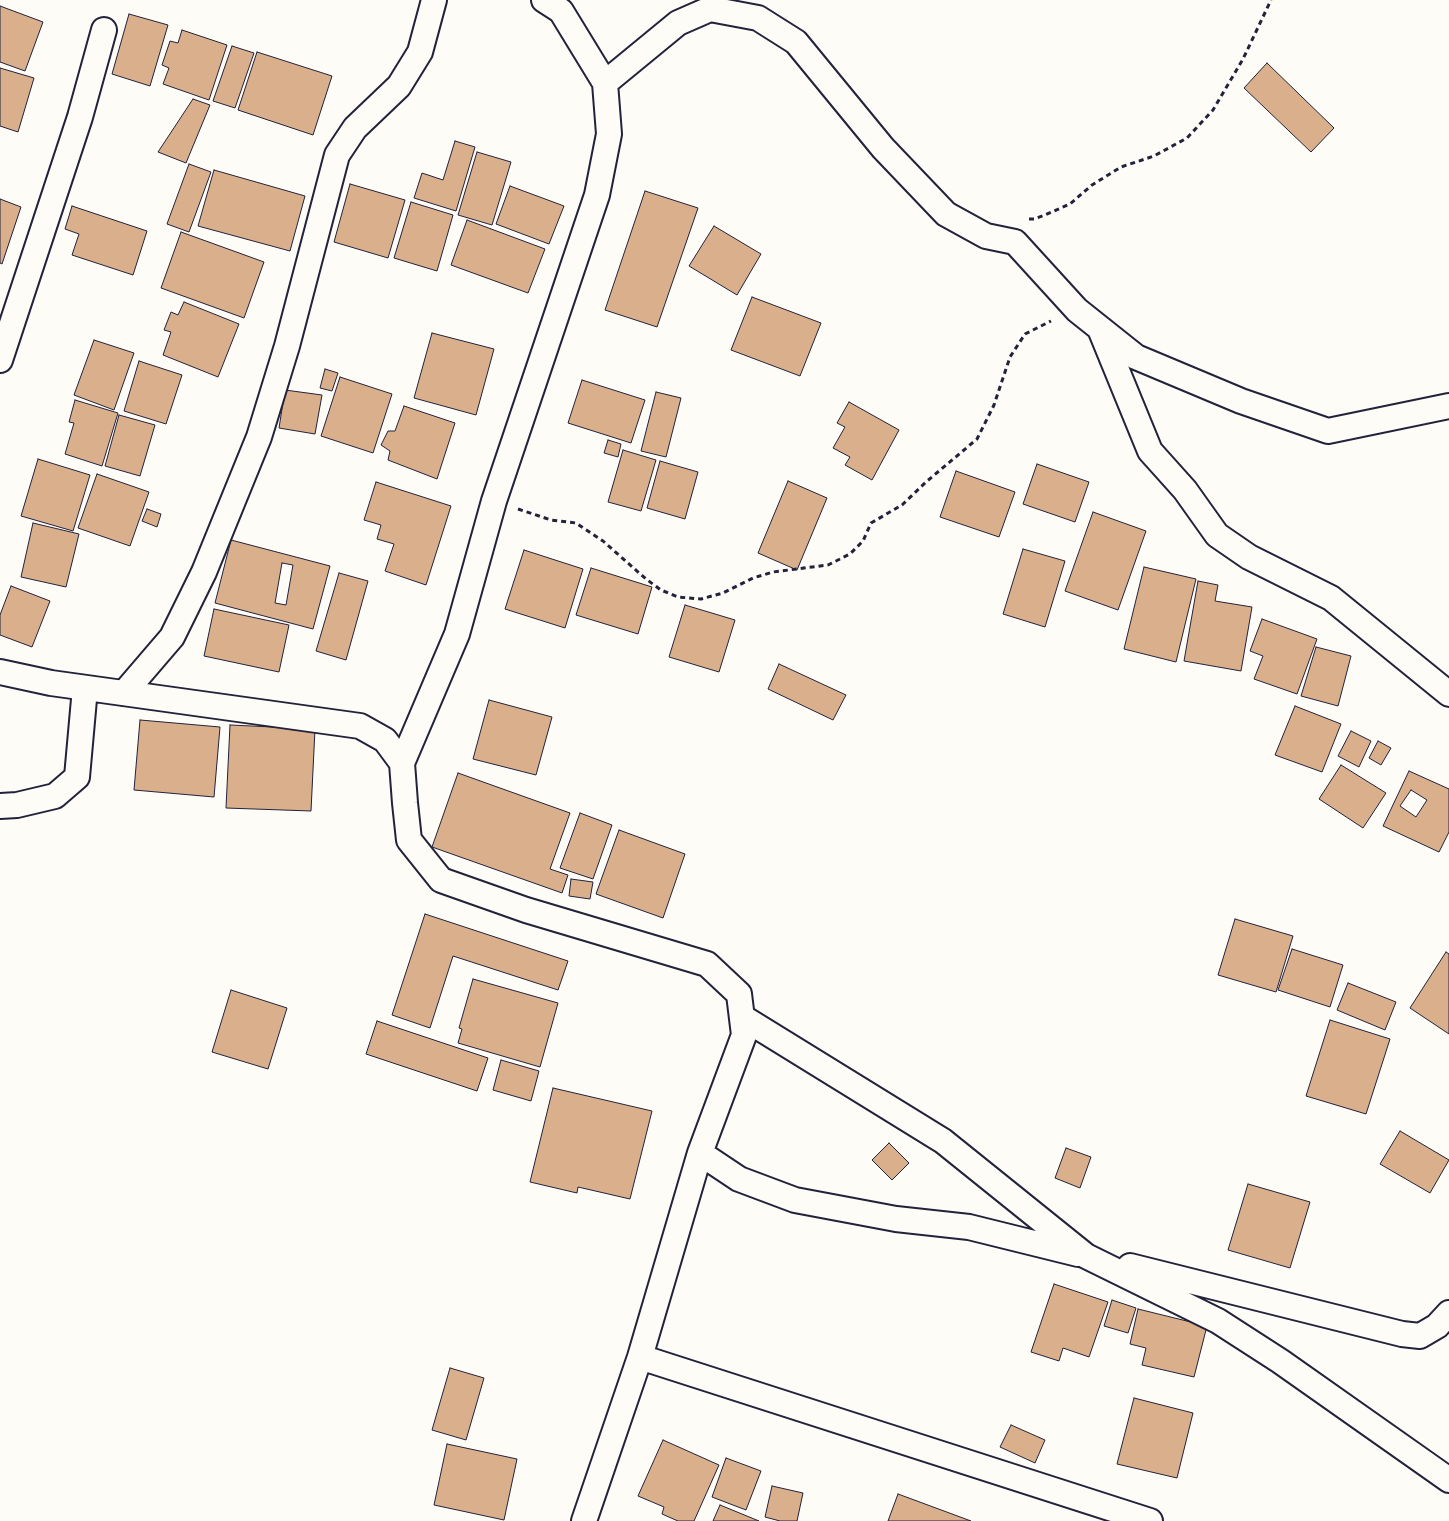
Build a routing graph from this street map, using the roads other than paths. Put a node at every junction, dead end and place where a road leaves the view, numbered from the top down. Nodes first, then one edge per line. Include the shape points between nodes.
1 (434, 0) edge
2 (544, 0) edge
3 (104, 30) dead end
4 (605, 82) junction
5 (1099, 328) junction
6 (0, 360) edge
7 (1449, 406) edge
8 (0, 672) edge
9 (85, 688) junction
10 (124, 693) junction
11 (1449, 694) edge
12 (402, 763) junction
13 (0, 806) edge
14 (742, 1017) junction
15 (700, 1153) junction
16 (1086, 1256) junction
17 (1449, 1313) edge
18 (640, 1358) junction
19 (1449, 1480) edge
20 (584, 1521) edge
21 (1150, 1521) edge

1 - 10 street via 420,52 398,86 355,128 337,155 287,346 259,437 204,572 172,637
2 - 4 street via 561,11
3 - 6 street via 80,117
4 - 5 street via 678,24 710,9 758,18 796,42 883,148 946,214 986,236 1015,242 1077,310
4 - 12 street via 609,134 597,195 494,501 457,634
5 - 7 street via 1136,357 1328,431
5 - 11 street via 1150,452 1185,490 1217,535 1249,557 1331,598
8 - 9 street
9 - 10 street
9 - 13 street via 77,777 55,796
10 - 12 street via 360,726 385,740
12 - 14 street via 409,840 441,880 526,910 707,964 739,994
14 - 15 street via 744,1035
14 - 16 street via 943,1141
15 - 16 street via 739,1179 795,1200 896,1219 968,1227
15 - 18 street
16 - 17 street via 1402,1334 1420,1336 1437,1326
16 - 19 street via 1218,1321
18 - 20 street
18 - 21 street

